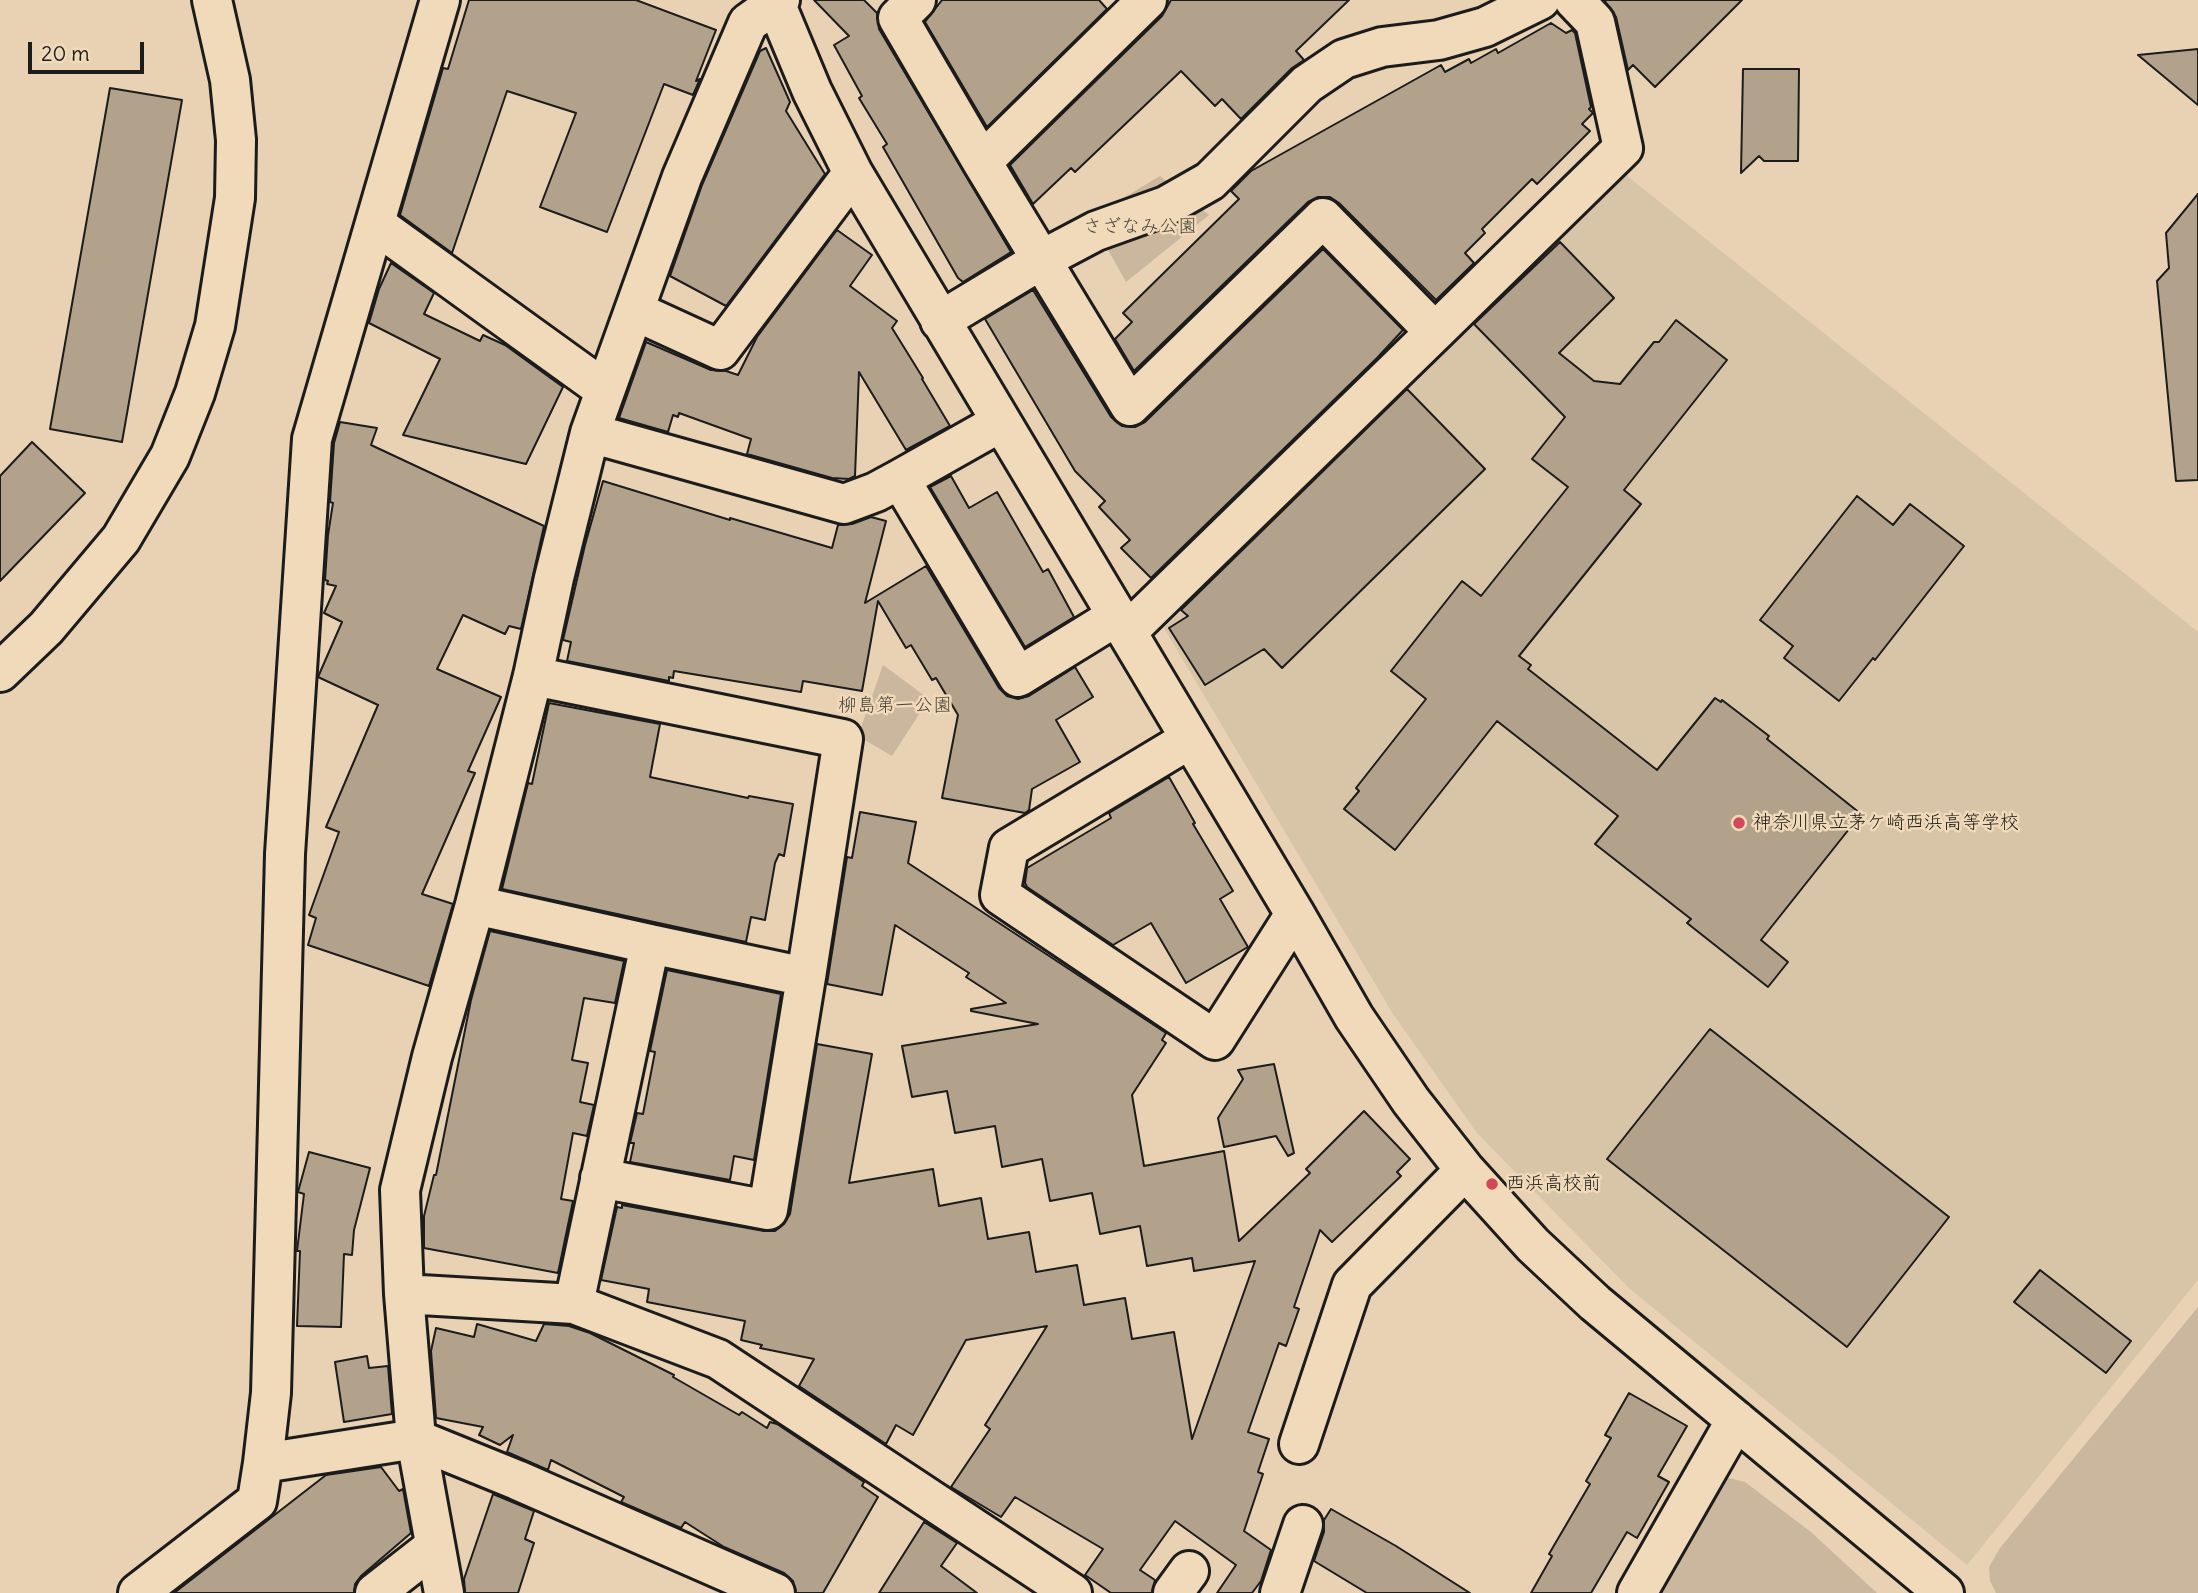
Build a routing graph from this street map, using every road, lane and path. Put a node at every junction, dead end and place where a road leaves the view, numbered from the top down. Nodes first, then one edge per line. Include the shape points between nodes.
1 (212, 0) edge
2 (440, 0) edge
3 (916, 0) edge
4 (1147, 0) edge
5 (1540, 0) edge
6 (1574, 0) edge
7 (776, 1) edge
8 (982, 162) junction
9 (853, 173) junction
10 (375, 224) junction
11 (1041, 260) junction
12 (635, 311) junction
13 (940, 321) junction
14 (1435, 332) junction
15 (605, 390) junction
16 (1001, 422) junction
17 (590, 433) junction
18 (900, 479) junction
19 (1122, 624) junction
20 (0, 672) edge
21 (533, 676) junction
22 (1190, 739) junction
23 (475, 905) junction
24 (1295, 914) junction
25 (650, 944) junction
26 (806, 977) junction
27 (1465, 1170) junction
28 (600, 1178) junction
29 (404, 1294) junction
30 (574, 1304) junction
31 (1736, 1420) junction
32 (416, 1439) junction
33 (1299, 1444) dead end
34 (263, 1463) junction
35 (1303, 1525) dead end
36 (435, 1546) junction
37 (1289, 1589) edge
38 (138, 1593) edge
39 (375, 1593) edge
40 (444, 1593) edge
41 (775, 1593) edge
42 (1072, 1593) edge
43 (1637, 1593) edge
44 (1944, 1593) edge

1 - 20 street via 230,80 235,198 215,326 195,394 170,456 121,539 46,628
2 - 10 street
3 - 8 street via 898,18
4 - 8 street
5 - 11 street via 1485,27 1344,59 1307,84 1210,181 1166,206 1096,231
6 - 14 street via 1595,22 1623,148
7 - 9 street via 812,91
7 - 12 street via 748,23 682,177
8 - 11 street
9 - 12 street via 720,351
9 - 13 street
10 - 15 street
10 - 34 street via 312,439 285,853 271,1393
11 - 13 street
11 - 14 street via 1130,406 1323,218
12 - 15 street
13 - 16 street
14 - 19 street
15 - 17 street
16 - 18 street
16 - 19 street
17 - 18 street via 844,504
17 - 21 street
18 - 19 street via 1018,677
19 - 22 street
21 - 23 street
21 - 26 street via 843,739
22 - 24 street
22 - 24 street via 1009,848 1000,895 1215,1040
23 - 25 street
23 - 29 street via 400,1190
24 - 27 street via 1354,1017
25 - 26 street
25 - 28 street
26 - 28 street via 768,1210
27 - 31 street via 1533,1245 1595,1303
27 - 33 street via 1352,1285
28 - 30 street
29 - 30 street
29 - 32 street
30 - 42 street via 718,1359
31 - 43 street
31 - 44 street
32 - 34 street
32 - 36 street
32 - 41 street
34 - 38 street via 257,1502
35 - 37 street
36 - 39 street
36 - 40 street

